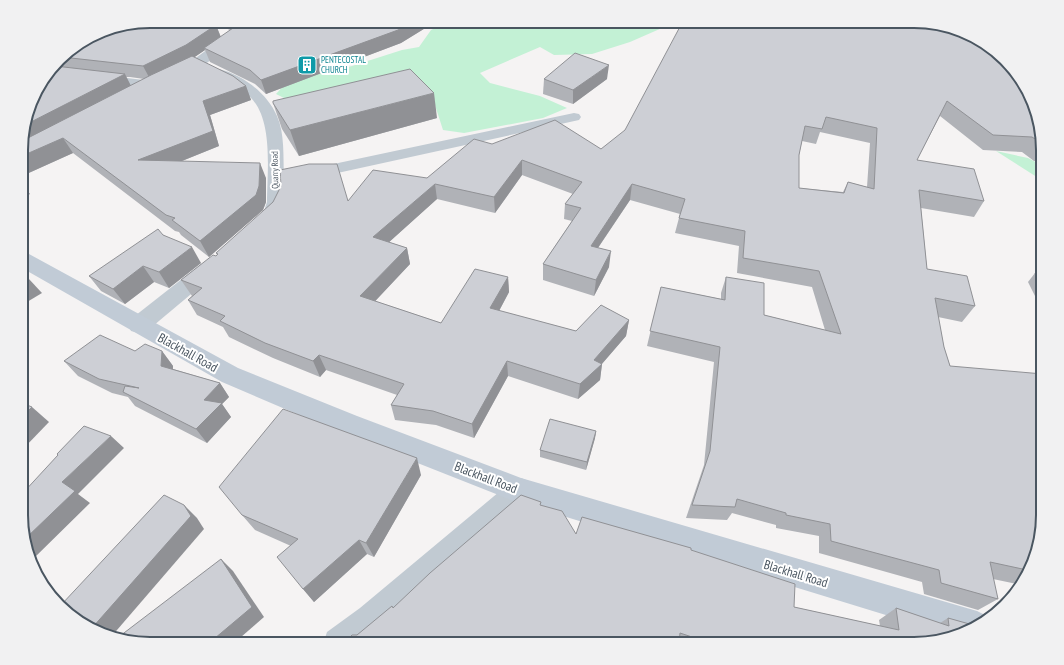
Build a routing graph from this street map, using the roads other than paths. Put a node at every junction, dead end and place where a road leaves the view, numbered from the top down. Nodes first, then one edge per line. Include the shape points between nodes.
1 (220, 32) dead end
2 (198, 63) junction
3 (55, 74) edge
4 (152, 85) junction
5 (131, 96) edge
6 (574, 117) dead end
7 (288, 178) junction
8 (250, 234) edge
9 (222, 257) edge
10 (28, 262) edge
11 (139, 325) junction
12 (521, 491) junction
13 (968, 624) edge
14 (348, 637) edge

1 - 2 street via 236,35
2 - 4 street
2 - 7 street, Quarry Road via 250,89 260,99 270,116
3 - 4 street
4 - 5 street
6 - 7 street
7 - 8 street, Quarry Road via 272,214
9 - 11 street
10 - 11 street, Blackhall Road
11 - 12 street, Blackhall Road via 230,375
12 - 13 street, Blackhall Road
12 - 14 street

